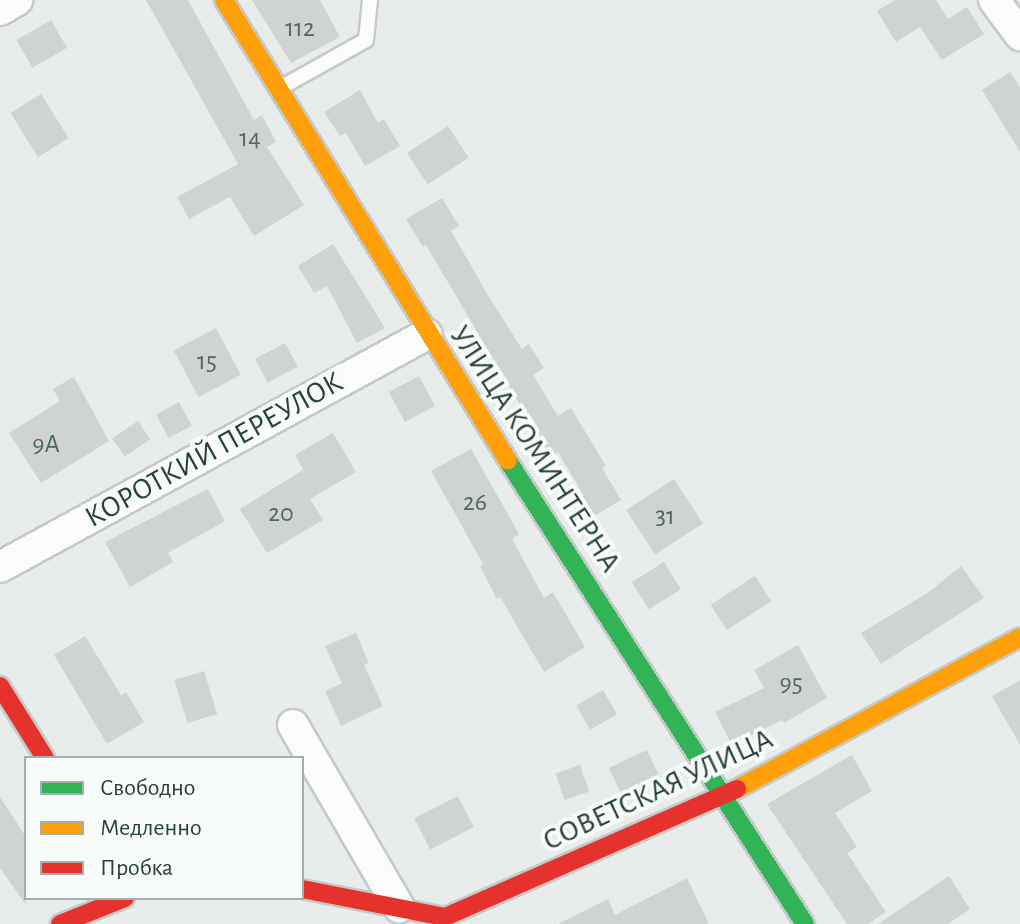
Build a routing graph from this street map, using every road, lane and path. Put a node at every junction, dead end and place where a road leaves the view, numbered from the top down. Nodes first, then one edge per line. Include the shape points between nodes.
1 (17, 0) edge
2 (224, 0) edge
3 (370, 0) edge
4 (994, 0) edge
5 (0, 10) edge
6 (1020, 35) edge
7 (278, 89) junction
8 (427, 334) junction
9 (0, 567) edge
10 (1020, 637) edge
11 (0, 686) edge
12 (293, 725) dead end
13 (44, 756) edge
14 (725, 795) junction
15 (304, 889) edge
16 (120, 900) edge
17 (399, 907) junction
18 (446, 921) edge
19 (60, 924) edge
20 (805, 924) edge

1 - 5 street
2 - 7 street, УЛИЦА КОМИНТЕРНА
3 - 7 lane via 366,40
4 - 6 street
7 - 8 street, УЛИЦА КОМИНТЕРНА
8 - 9 street, КОРОТКИЙ ПЕРЕУЛОК
8 - 14 street, УЛИЦА КОМИНТЕРНА
10 - 14 street, СОВЕТСКАЯ УЛИЦА
11 - 13 street
12 - 17 street
14 - 18 street, СОВЕТСКАЯ УЛИЦА
14 - 20 street, УЛИЦА КОМИНТЕРНА
15 - 17 street, СОВЕТСКАЯ УЛИЦА
16 - 19 street
17 - 18 street, СОВЕТСКАЯ УЛИЦА

